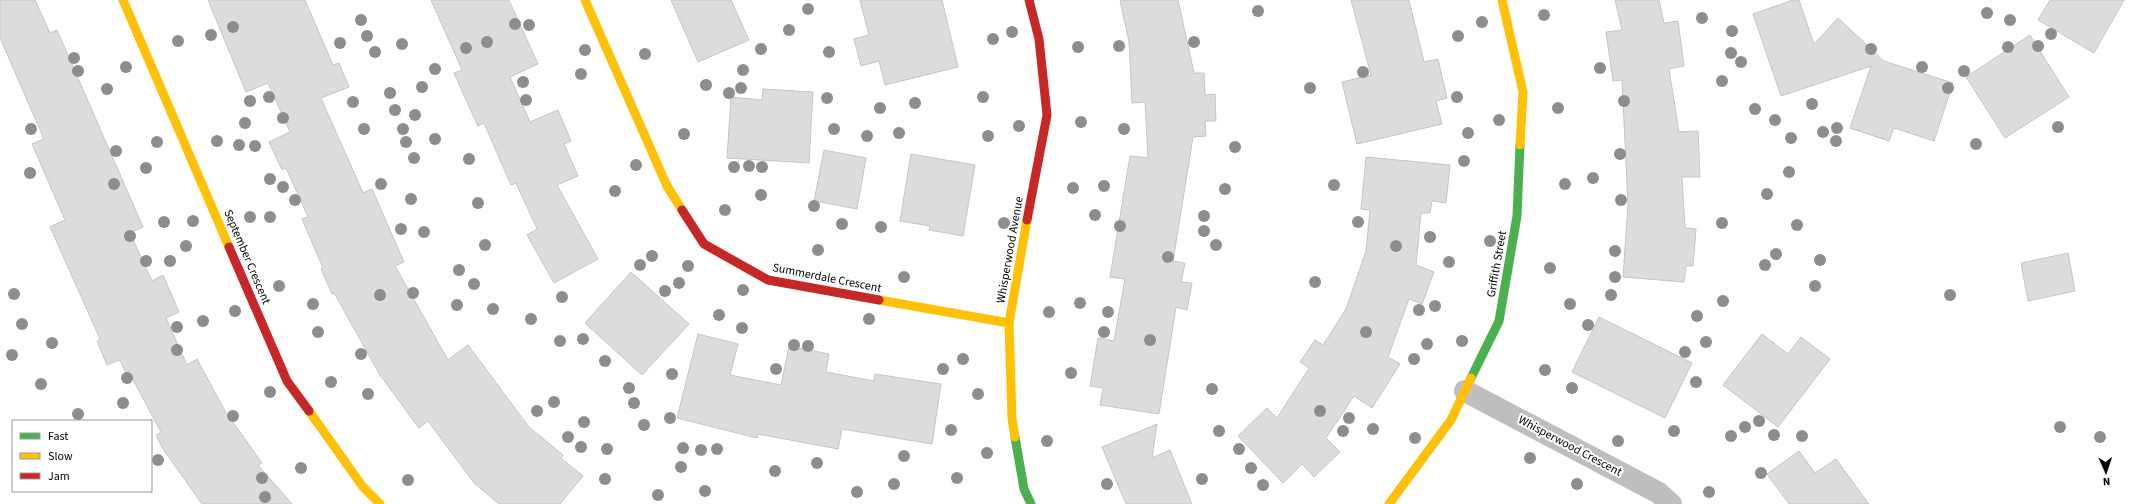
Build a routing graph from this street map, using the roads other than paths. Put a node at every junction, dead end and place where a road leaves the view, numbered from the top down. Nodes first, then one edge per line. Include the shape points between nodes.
1 (123, 0) edge
2 (585, 0) edge
3 (1029, 0) edge
4 (1502, 0) edge
5 (1009, 323) junction
6 (1466, 391) junction
7 (380, 504) edge
8 (1031, 504) edge
9 (1389, 504) edge
10 (1671, 504) edge

1 - 7 street, September Crescent via 287,381 363,487
2 - 5 street, Summerdale Crescent via 667,186 704,244 768,280
3 - 5 street, Whisperwood Avenue via 1039,39 1047,116 1030,197
4 - 6 street, Griffith Street via 1523,92 1517,216 1499,321
5 - 8 street, Whisperwood Avenue via 1012,419 1024,489
6 - 9 street, Griffith Street via 1452,420
6 - 10 street, Whisperwood Crescent via 1659,493

